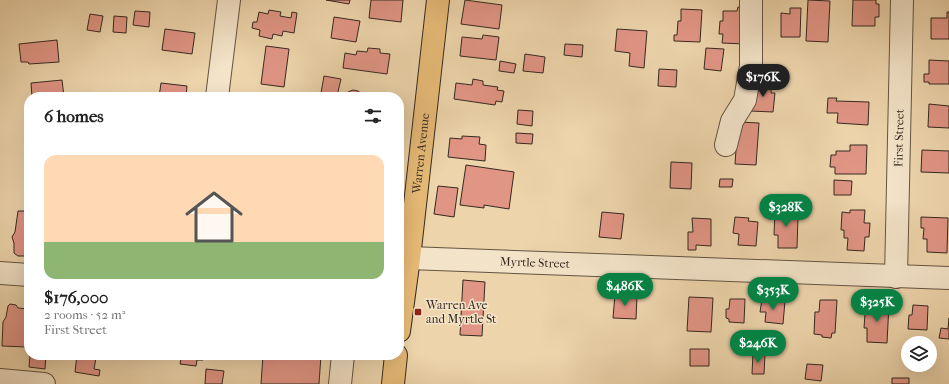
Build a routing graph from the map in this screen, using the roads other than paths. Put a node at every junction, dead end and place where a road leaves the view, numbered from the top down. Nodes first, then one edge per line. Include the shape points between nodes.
1 (229, 0) edge
2 (438, 0) edge
3 (751, 0) edge
4 (902, 0) edge
5 (218, 92) edge
6 (726, 145) dead end
7 (409, 258) junction
8 (0, 274) edge
9 (24, 275) edge
10 (896, 277) junction
11 (949, 278) edge
12 (404, 291) edge
13 (342, 360) edge
14 (395, 360) edge
15 (0, 380) edge
16 (44, 384) edge
17 (340, 384) edge
18 (393, 384) edge

1 - 5 street
2 - 7 main road, Warren Avenue
3 - 6 street via 750,73 745,100 732,121
4 - 10 street, First Street
7 - 10 street, Myrtle Street
7 - 12 main road, Warren Avenue
8 - 9 street
10 - 11 street, Myrtle Street
13 - 17 street
14 - 18 main road
15 - 16 street

